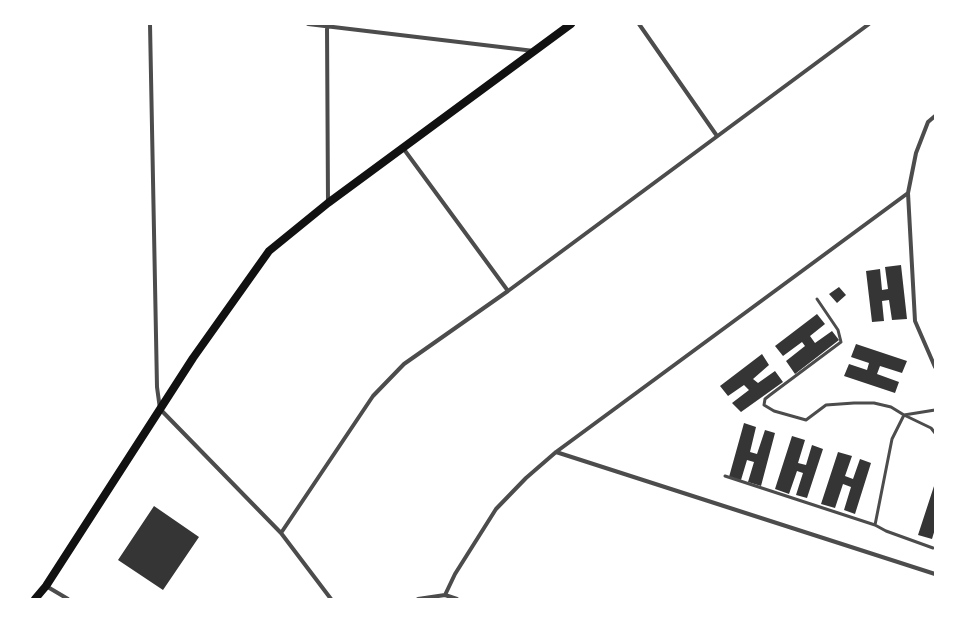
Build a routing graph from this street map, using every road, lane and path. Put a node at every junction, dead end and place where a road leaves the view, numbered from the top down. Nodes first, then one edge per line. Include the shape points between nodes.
1 (150, 24) edge
2 (308, 24) edge
3 (571, 24) edge
4 (639, 24) edge
5 (869, 24) edge
6 (326, 26) junction
7 (534, 51) junction
8 (935, 116) edge
9 (717, 136) junction
10 (402, 148) junction
11 (908, 193) junction
12 (328, 202) junction
13 (508, 291) junction
14 (816, 300) dead end
15 (935, 367) edge
16 (160, 409) junction
17 (935, 410) edge
18 (904, 415) junction
19 (935, 433) edge
20 (556, 452) junction
21 (725, 476) dead end
22 (875, 525) junction
23 (281, 534) junction
24 (933, 548) dead end
25 (935, 574) edge
26 (46, 586) junction
27 (445, 595) junction
28 (35, 599) edge
29 (68, 599) edge
30 (331, 599) edge
31 (418, 599) edge
32 (457, 599) edge

1 - 16 street via 156,387
2 - 6 street
3 - 7 main road
4 - 9 street
5 - 9 street
6 - 7 street
6 - 12 street
7 - 10 main road
8 - 11 street via 928,122 916,153
9 - 13 street
10 - 12 main road
10 - 13 street
11 - 15 street via 915,321
11 - 20 street
12 - 16 main road via 269,251
13 - 23 street via 404,364 373,396
14 - 18 lane via 838,330 841,342 770,394 764,405 774,411 806,420 826,405 854,403 874,403 891,407
16 - 23 street
16 - 26 main road
17 - 18 lane
18 - 19 lane via 931,428
18 - 22 lane via 892,439
20 - 25 street
20 - 27 street via 496,509 455,574
21 - 22 lane
22 - 24 lane
23 - 30 street
26 - 28 main road
26 - 29 street
27 - 31 street
27 - 32 street

